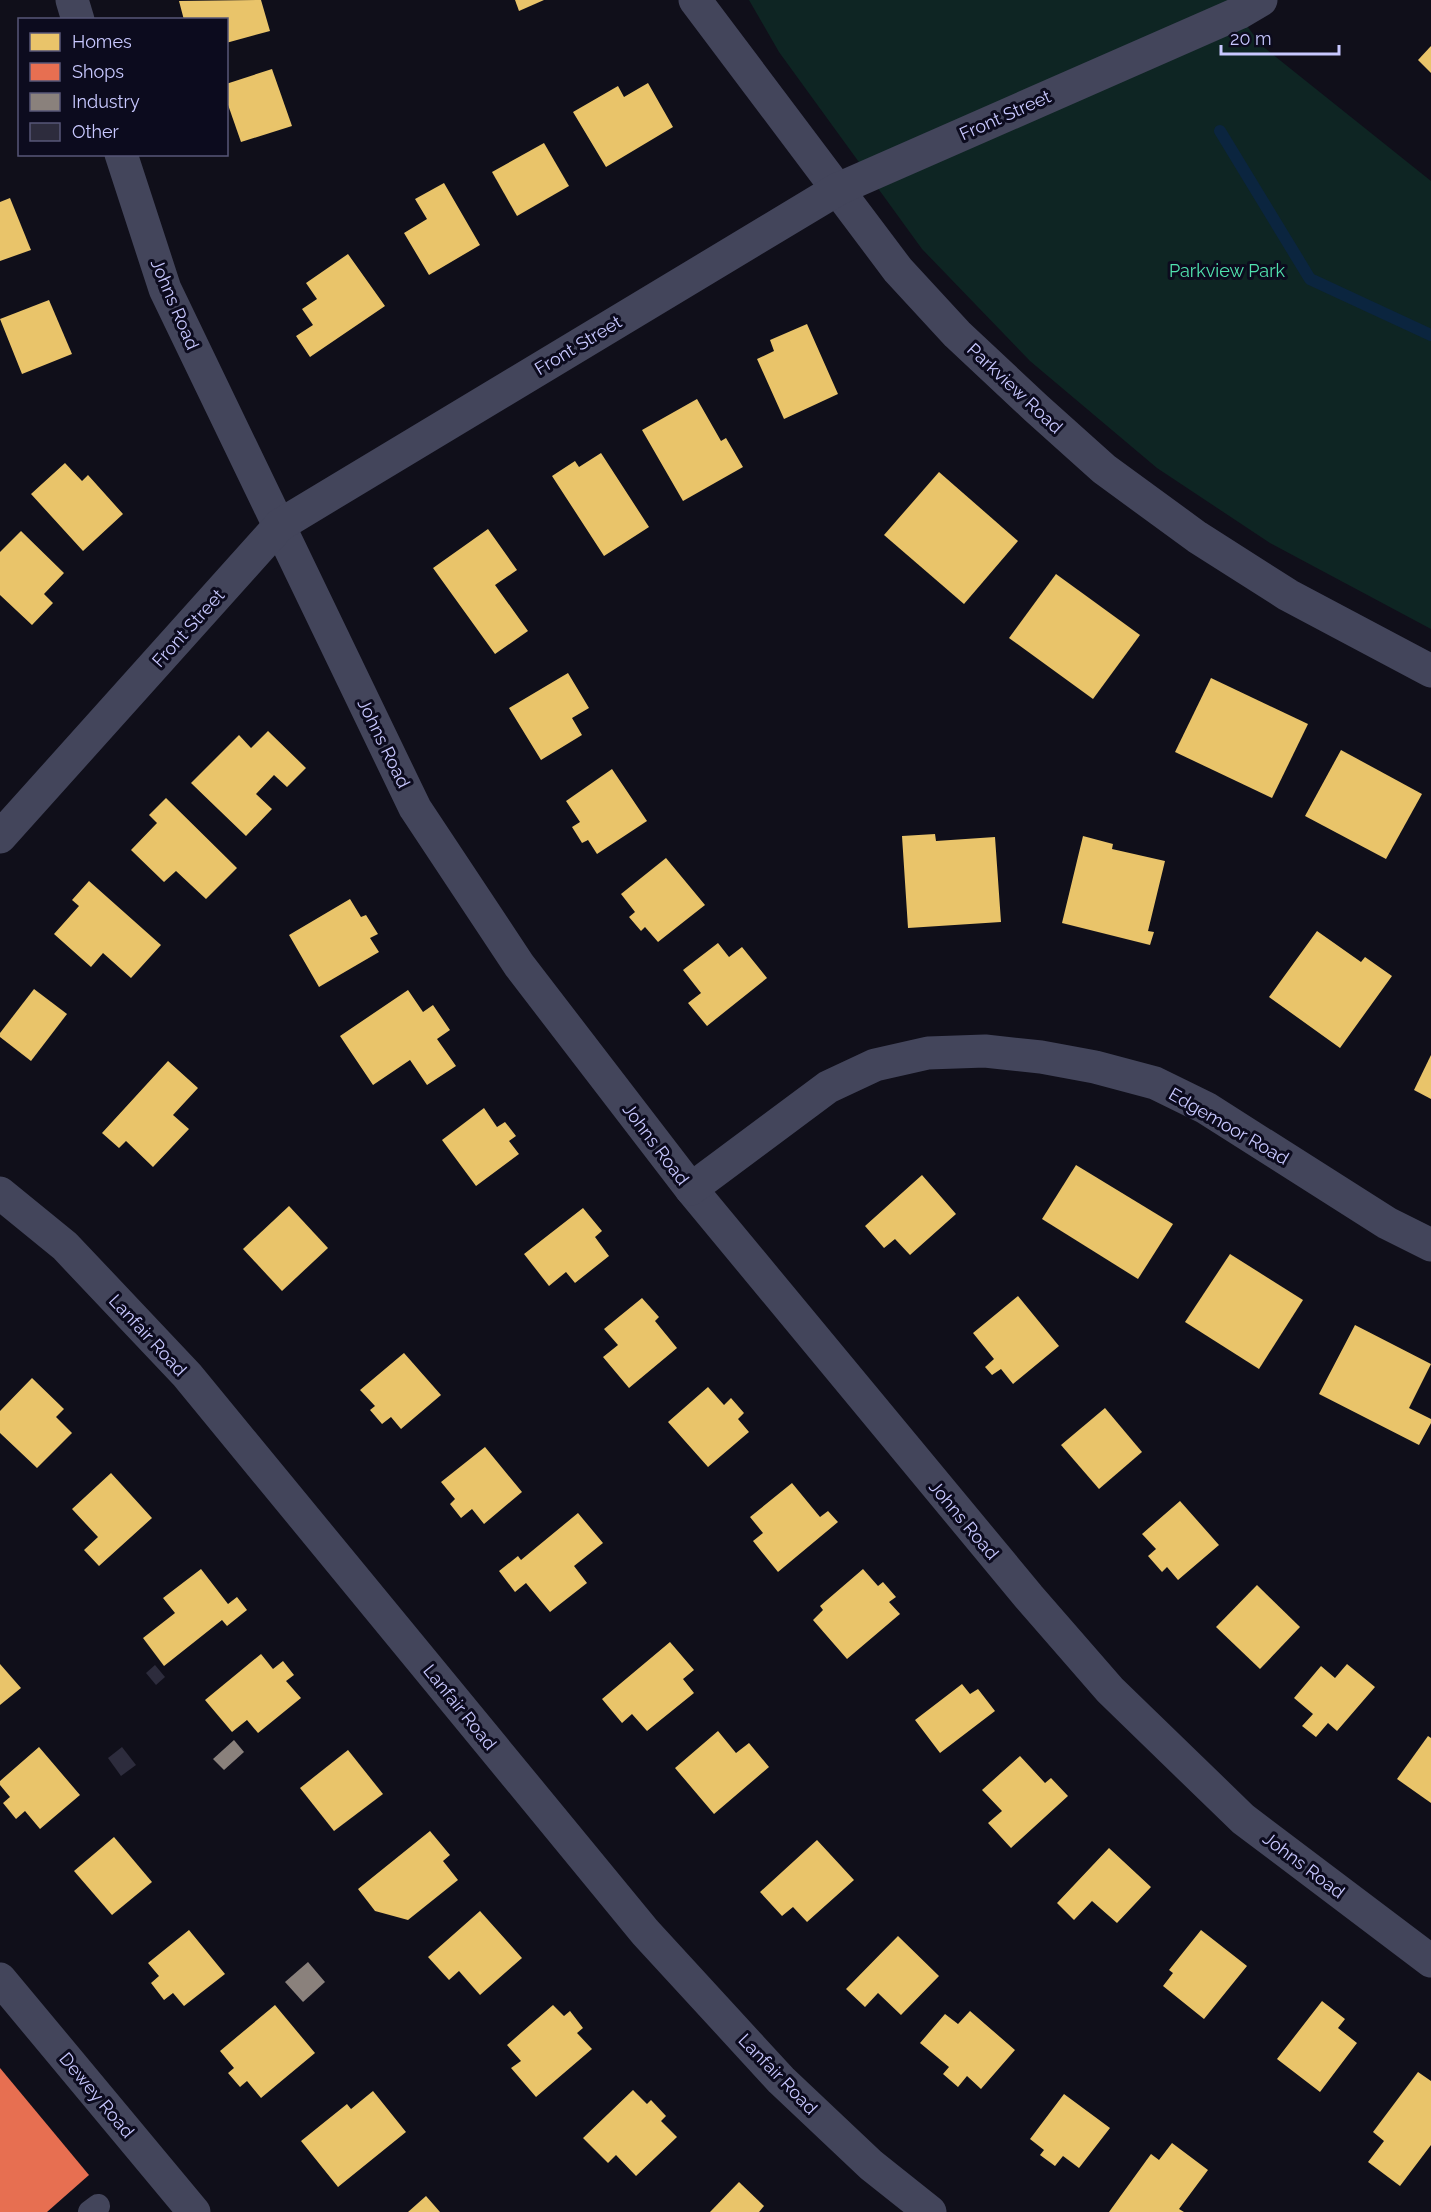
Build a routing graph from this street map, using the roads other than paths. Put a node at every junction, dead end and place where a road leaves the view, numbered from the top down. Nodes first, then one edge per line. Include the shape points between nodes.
1 (72, 0) edge
2 (695, 0) edge
3 (1261, 0) edge
4 (77, 18) edge
5 (122, 156) edge
6 (838, 189) junction
7 (280, 525) junction
8 (1431, 671) edge
9 (0, 837) edge
10 (690, 1189) junction
11 (0, 1193) edge
12 (1431, 1245) edge
13 (1431, 1961) edge
14 (0, 1979) edge
15 (194, 2212) edge
16 (930, 2212) edge

1 - 4 street
2 - 6 street, Parkview Road
3 - 6 street, Front Street
5 - 7 street, Johns Road via 165,289
6 - 7 street, Front Street
6 - 8 street, Parkview Road via 897,270 957,334 1104,469 1197,537 1288,595
7 - 9 street, Front Street
7 - 10 street, Johns Road via 415,807 519,964
10 - 12 street, Edgemoor Road via 828,1087 875,1065 928,1053 985,1051 1085,1065 1155,1083 1206,1108 1387,1223
10 - 13 street, Johns Road via 1110,1690 1243,1819
11 - 16 street, Lanfair Road via 65,1246 187,1375 645,1932 781,2080 871,2165
14 - 15 street, Dewey Road

